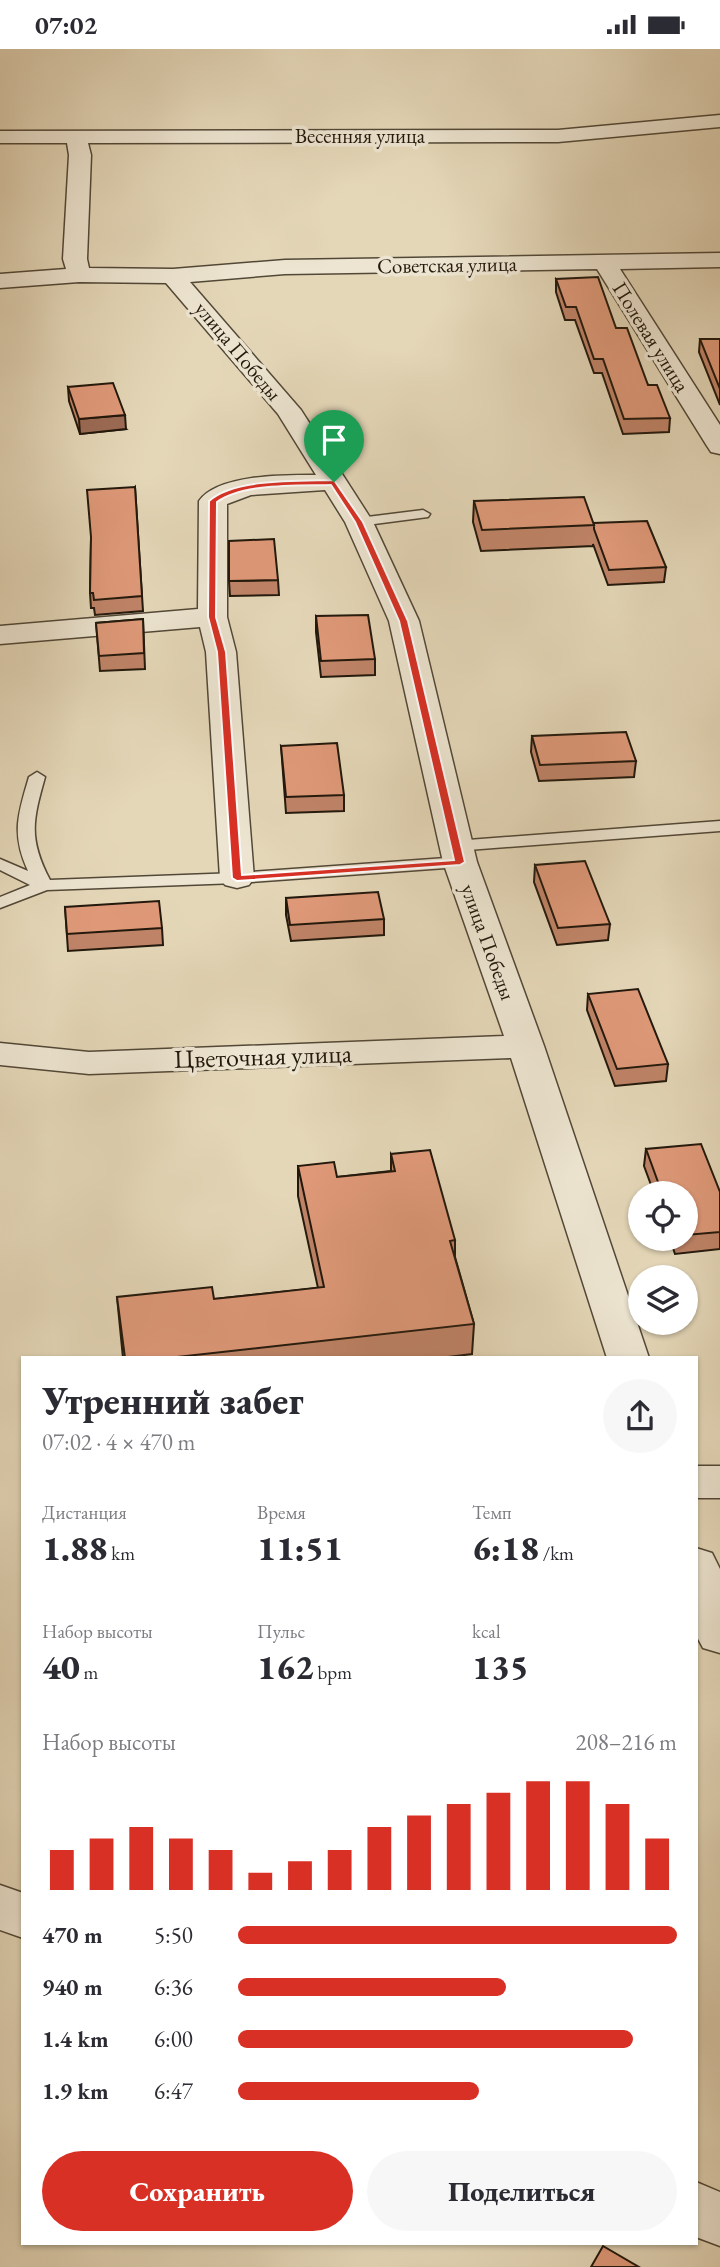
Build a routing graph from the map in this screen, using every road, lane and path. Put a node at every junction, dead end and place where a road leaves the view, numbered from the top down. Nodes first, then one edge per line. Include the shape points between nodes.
1 (720, 121) edge
2 (76, 136) junction
3 (0, 137) edge
4 (720, 260) edge
5 (605, 263) junction
6 (79, 275) junction
7 (173, 276) junction
8 (0, 281) edge
9 (720, 446) edge
10 (334, 482) junction
11 (423, 514) dead end
12 (359, 522) junction
13 (212, 617) junction
14 (0, 635) edge
15 (37, 777) dead end
16 (720, 826) edge
17 (458, 854) junction
18 (0, 864) edge
19 (237, 878) junction
20 (44, 885) junction
21 (0, 903) edge
22 (526, 1046) junction
23 (0, 1055) edge
24 (627, 1356) edge
25 (698, 1482) edge
26 (720, 1482) edge
27 (698, 1571) edge
28 (720, 1635) edge
29 (0, 1906) edge
30 (21, 1915) edge
31 (698, 2210) edge
32 (720, 2219) edge

1 - 2 street, Весенняя улица via 558,136
2 - 3 street, Весенняя улица
2 - 6 street via 80,155 75,259
4 - 5 street, Советская улица
5 - 7 street, Советская улица via 285,267
5 - 9 street, Полевая улица
6 - 7 street, улица Победы
6 - 8 street
7 - 10 street, улица Победы via 288,410
10 - 12 street, улица Победы
10 - 13 street via 271,485 216,497
11 - 12 lane
12 - 17 street, улица Победы via 404,621
13 - 14 street
13 - 19 street via 221,652
15 - 20 lane via 22,830 29,859
16 - 17 lane
17 - 19 lane
17 - 22 street, улица Победы
18 - 20 lane
19 - 20 lane
20 - 21 lane
22 - 23 street, Цветочная улица via 89,1063
22 - 24 street, улица Победы
25 - 26 street
27 - 28 street
29 - 30 street
31 - 32 street

